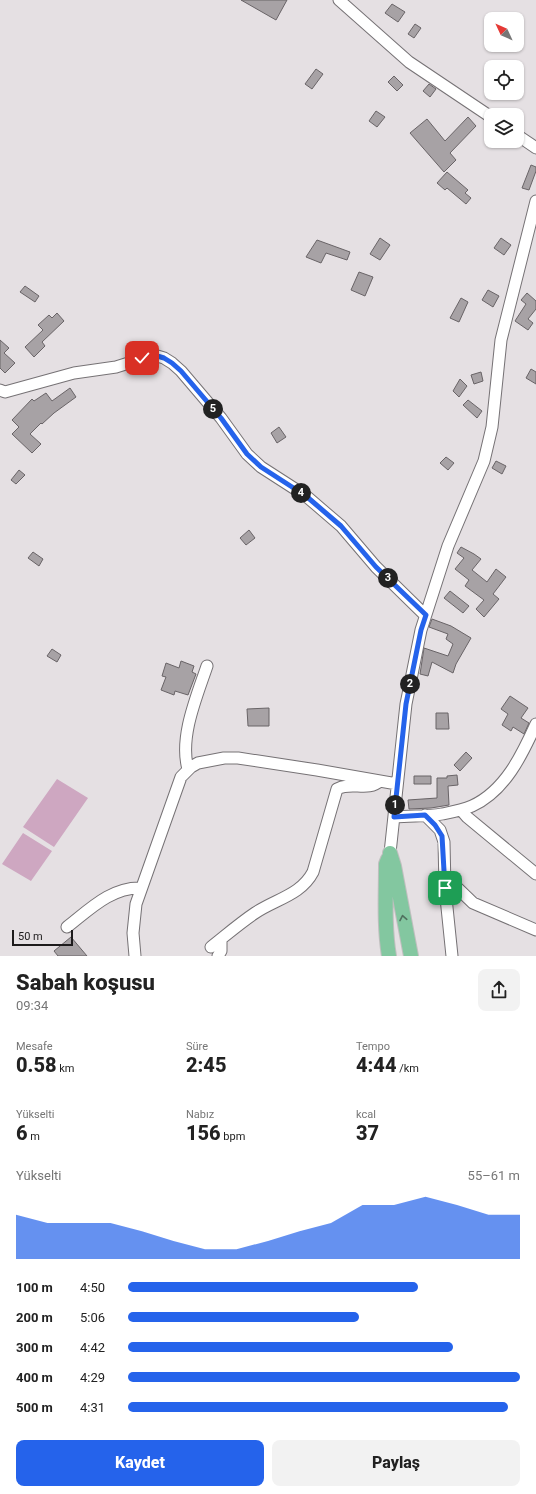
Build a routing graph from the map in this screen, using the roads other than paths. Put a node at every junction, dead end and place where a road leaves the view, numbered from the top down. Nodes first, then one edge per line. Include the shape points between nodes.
1 (339, 0) edge
2 (484, 112) edge
3 (524, 140) edge
4 (536, 148) edge
5 (536, 201) edge
6 (0, 390) edge
7 (426, 615) junction
8 (207, 666) dead end
9 (536, 724) edge
10 (188, 769) junction
11 (380, 781) junction
12 (398, 784) junction
13 (460, 810) junction
14 (425, 815) junction
15 (394, 817) junction
16 (390, 853) junction
17 (536, 874) edge
18 (445, 876) junction
19 (141, 888) junction
20 (67, 927) dead end
21 (536, 930) edge
22 (215, 952) edge
23 (135, 956) edge
24 (389, 956) edge
25 (411, 956) edge
26 (452, 956) edge

1 - 2 street via 409,62
3 - 4 street
5 - 7 street via 501,340 492,427 484,461 448,546
6 - 7 street via 5,392 74,373 116,367 154,355 164,358 181,371 221,418 247,454 261,467 306,496 341,526 376,567
7 - 12 street via 406,704
8 - 10 street via 188,723
9 - 13 street via 525,749 508,775 482,801
10 - 11 street via 198,763 238,758
10 - 19 street via 181,777
11 - 12 street
11 - 22 street via 370,787 342,786 337,789 310,878 299,890 256,912 221,939 221,951
12 - 15 street
13 - 14 street
13 - 17 street
14 - 15 street
14 - 18 street via 442,836
15 - 16 street
16 - 24 main road via 386,864
25 -> 16 main road
18 - 21 street via 473,904
18 - 26 street
19 - 20 street via 125,889 111,894
19 - 23 street via 134,921

